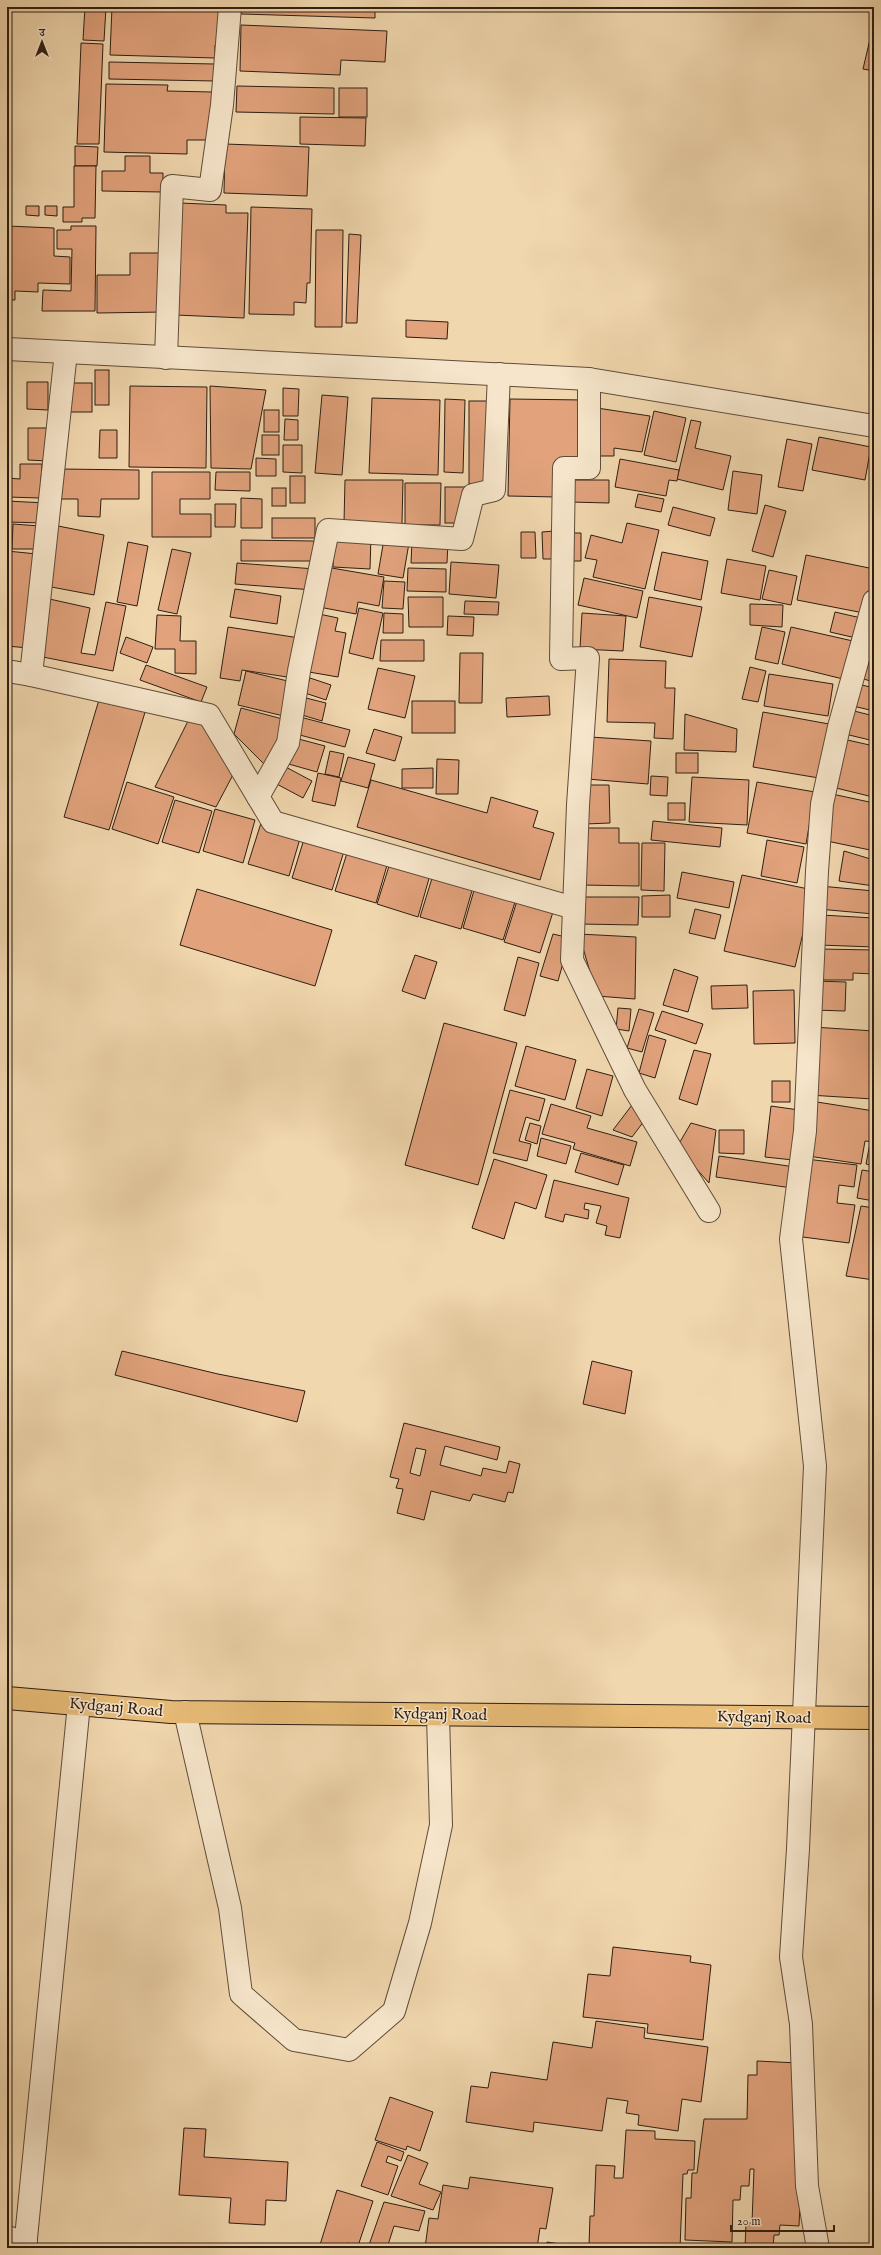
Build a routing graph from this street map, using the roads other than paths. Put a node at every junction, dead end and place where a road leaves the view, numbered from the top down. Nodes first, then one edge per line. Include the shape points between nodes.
1 (230, 7) edge
2 (7, 349) edge
3 (66, 352) junction
4 (166, 358) junction
5 (498, 374) junction
6 (589, 379) junction
7 (874, 426) edge
8 (874, 601) edge
9 (7, 671) edge
10 (31, 675) junction
11 (258, 797) junction
12 (574, 908) junction
13 (709, 1211) dead end
14 (7, 1698) edge
15 (80, 1704) junction
16 (185, 1712) junction
17 (438, 1715) junction
18 (804, 1718) junction
19 (874, 1718) edge
20 (19, 2243) edge
21 (818, 2248) edge

1 - 4 street via 222,105 210,190 172,186
2 - 3 street
3 - 4 street
3 - 10 street
4 - 5 street
5 - 6 street
5 - 11 street via 494,490 473,495 462,539 328,530 299,671 288,744
6 - 7 street
6 - 12 street via 589,468 564,468 561,659 588,658
8 - 18 street via 839,727 822,804 805,1131 791,1239 814,1466
9 - 10 street
10 - 11 street via 209,715
11 - 12 street via 273,822
12 - 13 street via 572,960 635,1090
14 - 15 main road, Kydganj Road
15 - 16 main road, Kydganj Road
15 - 20 street
16 - 17 main road, Kydganj Road
16 - 17 street via 230,1908 241,1994 294,2040 349,2050 394,2011 420,1923 441,1825
17 - 18 main road, Kydganj Road
18 - 19 main road, Kydganj Road
18 - 21 street via 791,1957 801,2024 807,2186

